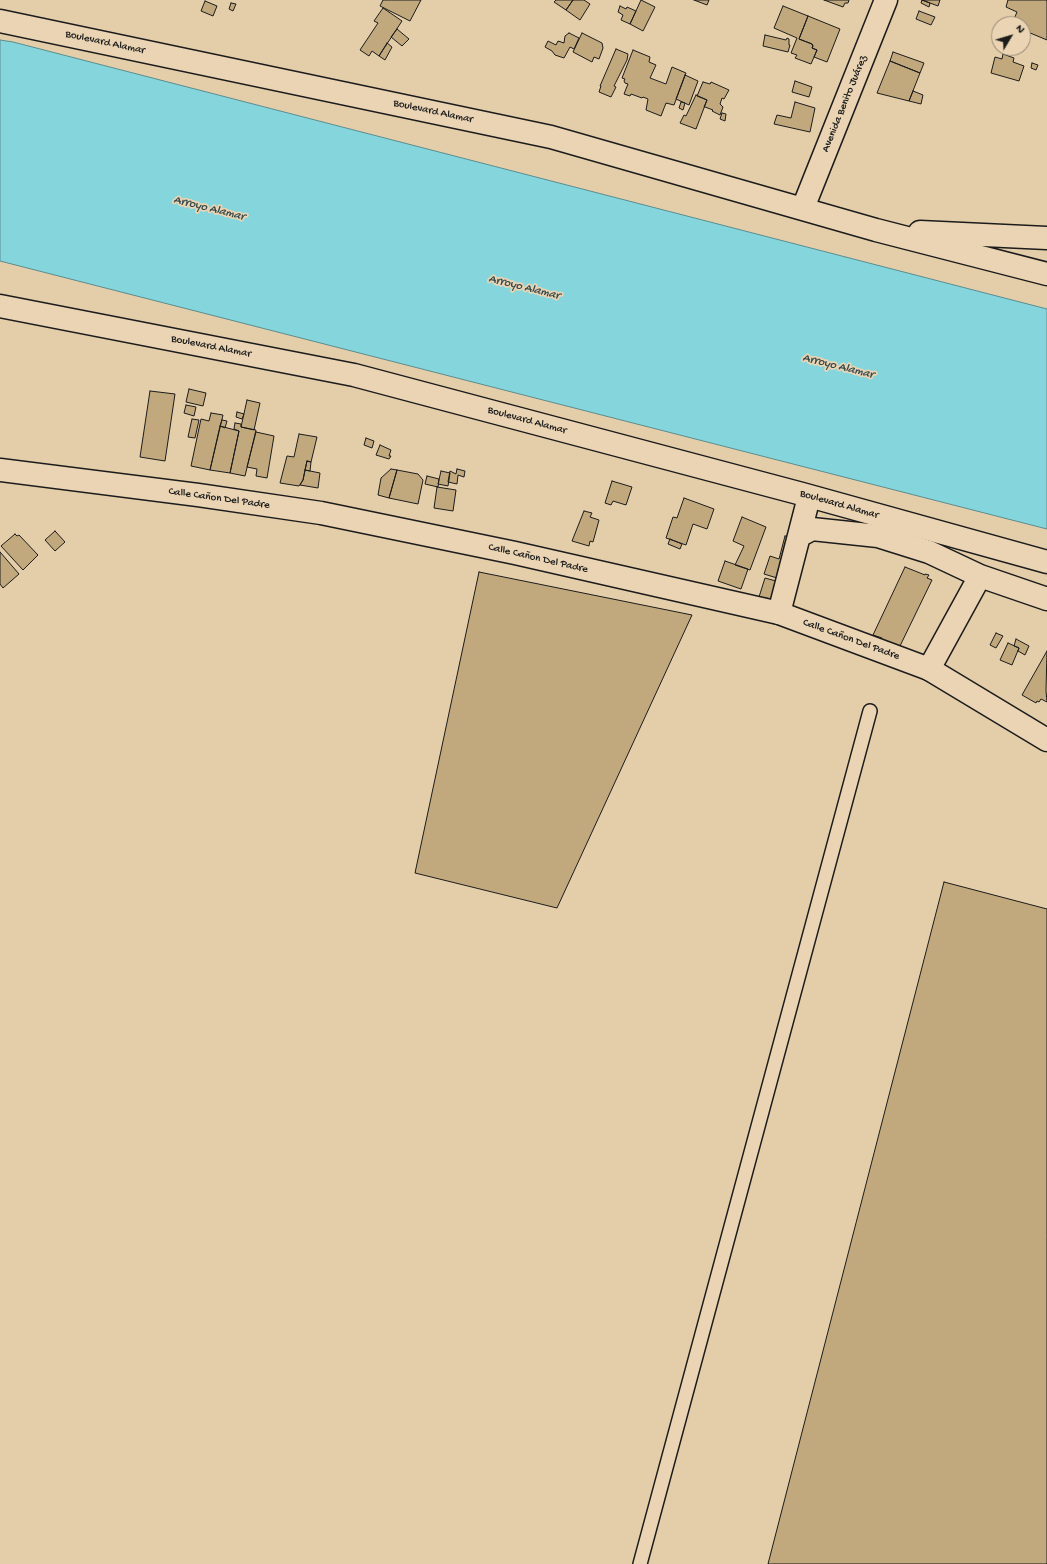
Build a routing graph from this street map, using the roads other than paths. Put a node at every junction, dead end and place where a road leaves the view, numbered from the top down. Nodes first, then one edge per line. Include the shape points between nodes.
1 (886, 0) edge
2 (0, 21) edge
3 (803, 208) junction
4 (876, 230) junction
5 (1047, 238) edge
6 (1047, 274) edge
7 (0, 306) edge
8 (0, 470) edge
9 (809, 497) junction
10 (799, 536) junction
11 (1047, 562) edge
12 (980, 576) junction
13 (1047, 599) edge
14 (778, 613) junction
15 (929, 669) junction
16 (870, 711) dead end
17 (1047, 740) edge
18 (640, 1564) edge

1 - 3 main road, Avenida Benito Juárez
2 - 3 main road, Boulevard Alamar via 551,137
3 - 4 main road, Boulevard Alamar
4 - 5 main road
4 - 6 main road, Boulevard Alamar
7 - 9 main road, Boulevard Alamar via 354,375
8 - 14 main road, Calle Cañon Del Padre via 321,513 516,553
9 - 10 main road
9 - 11 main road, Boulevard Alamar
10 - 12 main road via 812,529 878,536 929,552
10 - 14 main road
12 - 13 main road
12 - 15 main road
14 - 15 main road, Calle Cañon Del Padre
15 - 17 main road, Calle Cañon Del Padre
16 - 18 lane

